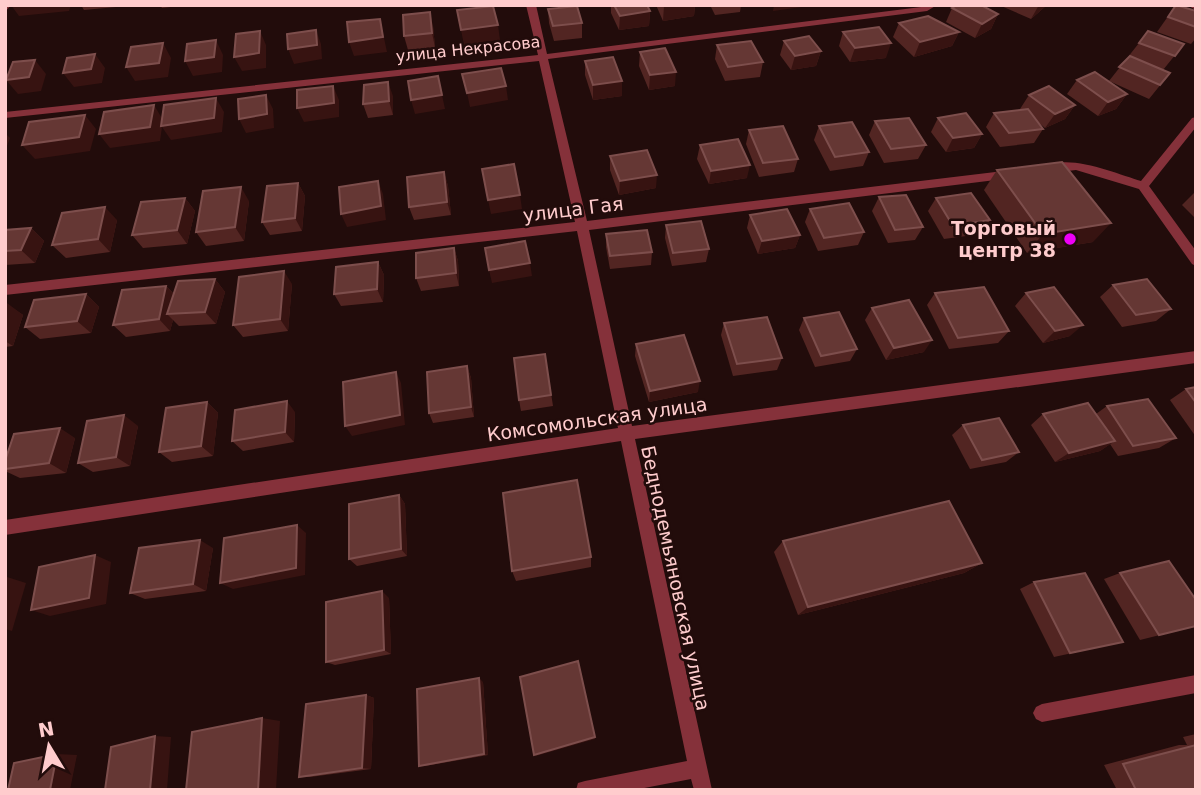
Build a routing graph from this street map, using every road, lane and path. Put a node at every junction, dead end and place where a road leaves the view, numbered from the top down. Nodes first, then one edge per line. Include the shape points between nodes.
1 (531, 5) edge
2 (933, 5) edge
3 (1191, 5) edge
4 (1196, 7) edge
5 (544, 57) junction
6 (5, 115) edge
7 (1196, 120) edge
8 (1035, 171) edge
9 (1021, 173) edge
10 (1143, 186) junction
11 (582, 226) junction
12 (1196, 261) edge
13 (5, 290) edge
14 (1196, 357) edge
15 (625, 434) junction
16 (5, 528) edge
17 (1196, 684) edge
18 (1042, 713) dead end
19 (698, 768) junction
20 (585, 790) edge
21 (703, 790) edge

1 - 5 street, Беднодемьяновская улица
2 - 5 street, улица Некрасова
3 - 4 street
5 - 6 street, улица Некрасова
5 - 11 street, Беднодемьяновская улица
7 - 10 street
8 - 10 street via 1076,166
9 - 11 street, улица Гая
10 - 12 street
11 - 13 street, улица Гая
11 - 15 street, Беднодемьяновская улица
14 - 15 street, Комсомольская улица
15 - 16 street, Комсомольская улица
15 - 19 street, Беднодемьяновская улица
17 - 18 street
19 - 20 street
19 - 21 street, Беднодемьяновская улица

